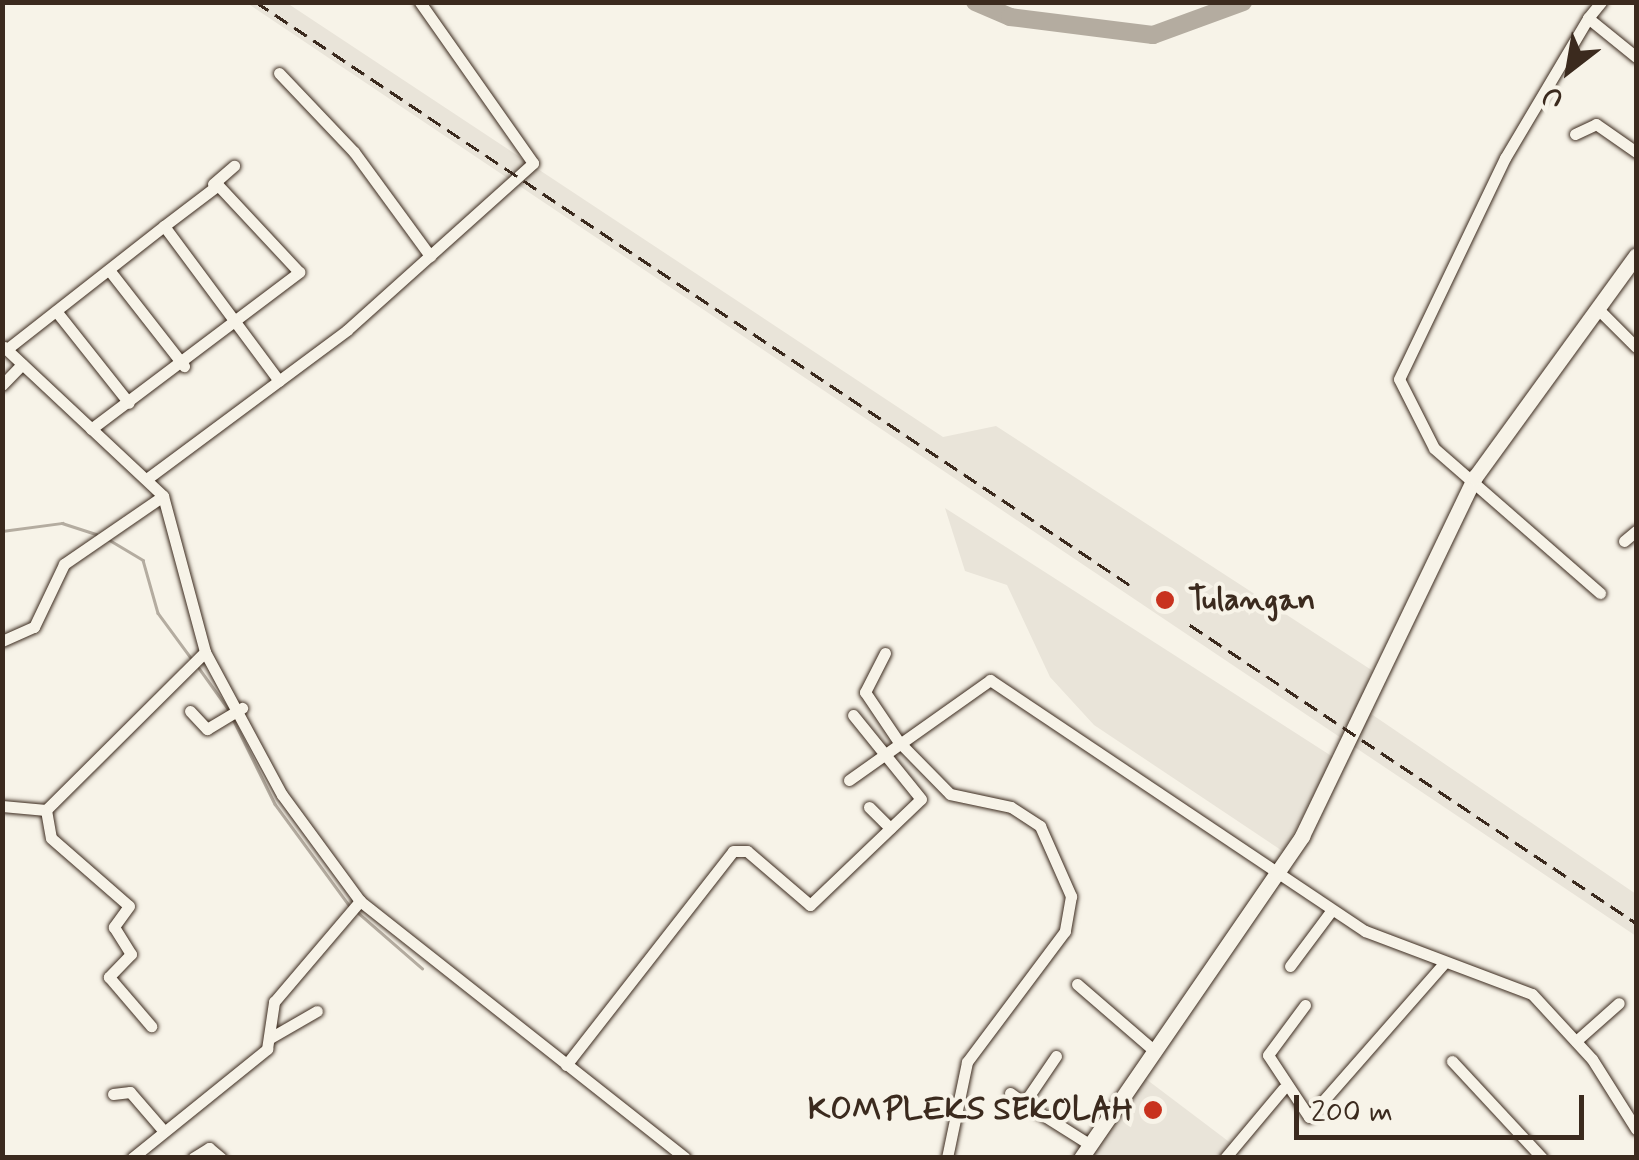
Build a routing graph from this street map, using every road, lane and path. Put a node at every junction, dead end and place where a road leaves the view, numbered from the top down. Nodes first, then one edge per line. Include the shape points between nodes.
1 (420, 2) edge
2 (1601, 2) edge
3 (1588, 18) junction
4 (1636, 57) edge
5 (280, 73) dead end
6 (1575, 134) dead end
7 (1636, 152) edge
8 (234, 166) dead end
9 (213, 184) junction
10 (164, 226) junction
11 (1636, 255) edge
12 (430, 256) junction
13 (109, 270) junction
14 (1597, 308) junction
15 (56, 311) junction
16 (237, 323) junction
17 (1636, 347) edge
18 (4, 348) edge
19 (22, 364) junction
20 (184, 366) junction
21 (279, 381) junction
22 (2, 385) edge
23 (129, 403) junction
24 (91, 429) junction
25 (1475, 477) junction
26 (148, 478) junction
27 (163, 496) junction
28 (1636, 531) edge
29 (1624, 540) dead end
30 (1600, 593) dead end
31 (2, 640) edge
32 (885, 652) dead end
33 (197, 658) junction
34 (190, 711) dead end
35 (235, 712) junction
36 (852, 715) dead end
37 (891, 746) junction
38 (848, 780) dead end
39 (2, 806) edge
40 (869, 807) dead end
41 (46, 810) junction
42 (890, 828) junction
43 (1274, 877) junction
44 (356, 907) junction
45 (1331, 911) junction
46 (1445, 962) junction
47 (1290, 966) dead end
48 (1078, 984) dead end
49 (1619, 1003) dead end
50 (1305, 1005) dead end
51 (317, 1011) dead end
52 (151, 1026) dead end
53 (270, 1038) junction
54 (1576, 1041) junction
55 (1150, 1047) junction
56 (1056, 1056) dead end
57 (1452, 1061) dead end
58 (566, 1066) junction
59 (1283, 1089) junction
60 (1010, 1093) dead end
61 (113, 1094) dead end
62 (1024, 1103) junction
63 (162, 1129) junction
64 (1636, 1129) edge
65 (1085, 1151) edge
66 (132, 1158) edge
67 (193, 1158) edge
68 (220, 1158) edge
69 (685, 1158) edge
70 (947, 1158) edge
71 (1225, 1158) edge
72 (1542, 1158) edge

1 - 12 street via 534,156 502,198
2 - 3 street
3 - 4 street
3 - 25 street via 1505,158 1399,379 1434,448
5 - 12 street via 354,152
6 - 7 street via 1596,124
8 - 9 street
9 - 10 street
9 - 16 street via 299,272
10 - 13 street
10 - 16 street
11 - 14 street
12 - 21 street
13 - 15 street
13 - 20 street
14 - 17 street
14 - 25 street
15 - 18 street
15 - 23 street
16 - 20 street
16 - 21 street
18 - 19 street
19 - 22 street
19 - 24 street
20 - 23 street
21 - 26 street
23 - 24 street
24 - 26 street
25 - 30 street
25 - 43 street
26 - 27 street
27 - 31 street via 64,564 34,626
27 - 33 street
28 - 29 street
32 - 37 street via 865,692
33 - 35 street
33 - 41 street
34 - 35 street via 206,729
35 - 44 street
36 - 37 street
37 - 38 street
37 - 42 street via 922,796
37 - 43 street via 988,679
37 - 70 street via 950,794 1011,807 1040,826 1071,896 1065,931 967,1062
39 - 41 street
40 - 42 street
41 - 52 street via 51,838 129,906 114,927 131,954 109,977
42 - 58 street via 810,905 747,851 733,852
43 - 45 street
43 - 55 street
44 - 53 street via 274,1002
44 - 58 street
45 - 46 street
45 - 47 street
46 - 54 street via 1532,994
46 - 59 street via 1310,1117
48 - 55 street
49 - 54 street
50 - 59 street via 1269,1048
51 - 53 street
53 - 63 street
54 - 64 street
55 - 65 street
56 - 62 street
57 - 72 street
58 - 69 street
59 - 71 street
60 - 62 street
61 - 63 street via 130,1092
62 - 65 street
63 - 66 street
67 - 68 street via 210,1148

